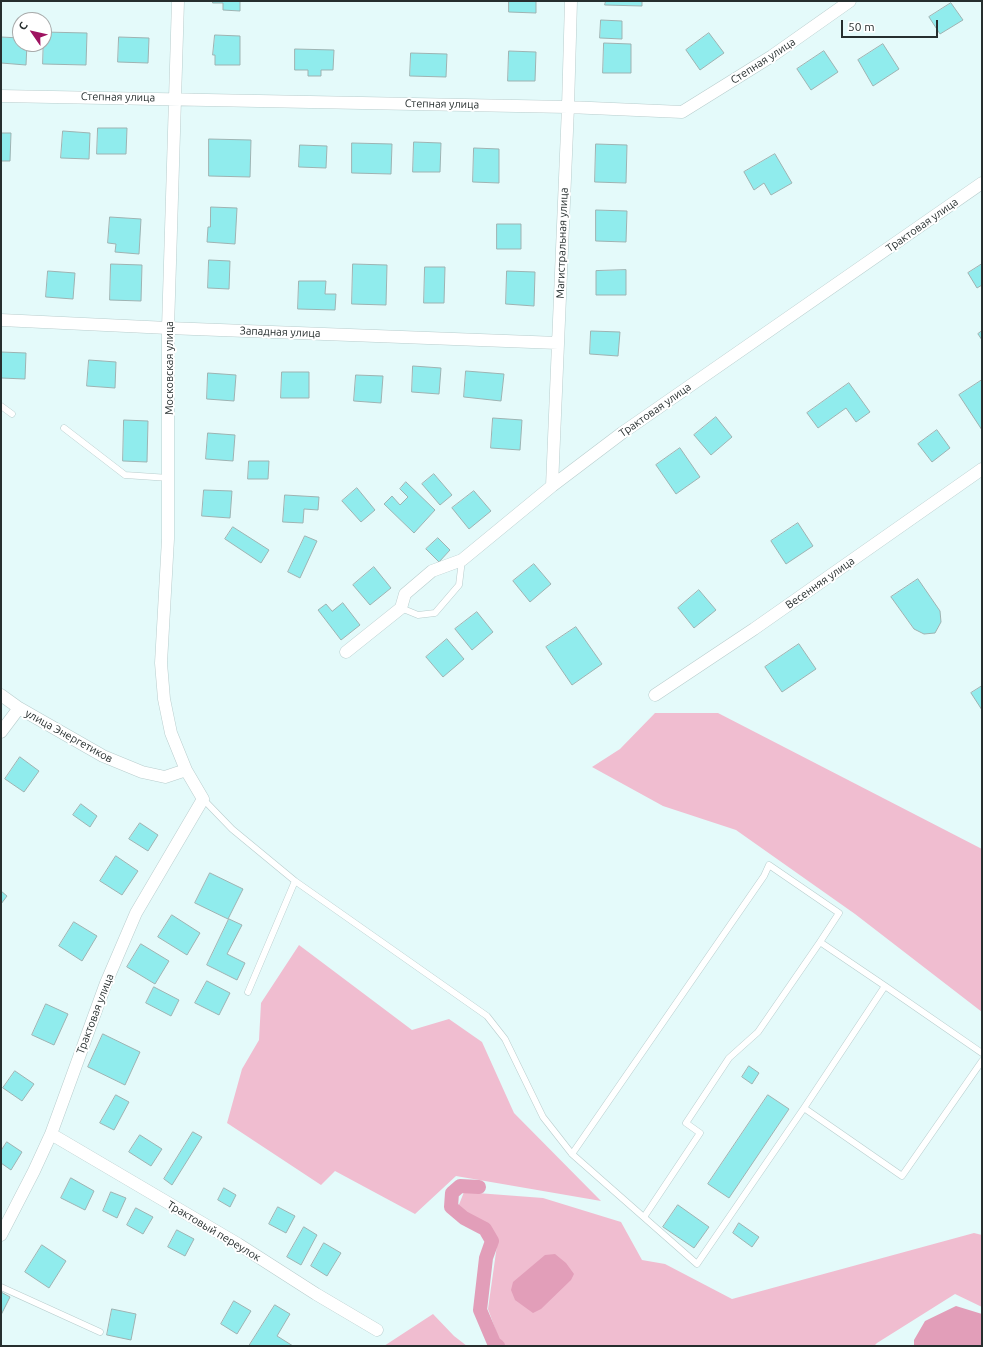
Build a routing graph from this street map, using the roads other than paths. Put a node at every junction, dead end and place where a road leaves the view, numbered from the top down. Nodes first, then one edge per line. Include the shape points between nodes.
1 (178, 1) edge
2 (571, 1) edge
3 (850, 1) edge
4 (1, 96) edge
5 (176, 98) junction
6 (568, 107) junction
7 (982, 183) edge
8 (1, 320) edge
9 (168, 328) junction
10 (558, 343) junction
11 (1, 406) edge
12 (12, 414) dead end
13 (64, 428) dead end
14 (982, 469) edge
15 (169, 478) junction
16 (552, 486) junction
17 (462, 560) junction
18 (401, 608) junction
19 (346, 652) dead end
20 (1, 695) edge
21 (655, 695) dead end
22 (19, 708) junction
23 (1, 732) edge
24 (186, 770) junction
25 (203, 799) junction
26 (295, 881) junction
27 (820, 942) junction
28 (885, 986) junction
29 (248, 992) dead end
30 (982, 1053) edge
31 (982, 1061) edge
32 (804, 1108) junction
33 (51, 1134) junction
34 (572, 1154) junction
35 (644, 1217) junction
36 (1, 1235) edge
37 (1, 1287) edge
38 (377, 1330) dead end
39 (100, 1332) dead end

1 - 5 street, Московская улица
2 - 6 street, Магистральная улица
3 - 6 street, Степная улица via 772,56 682,112
4 - 5 street, Степная улица
5 - 6 street, Степная улица
5 - 9 street, Московская улица
6 - 10 street, Магистральная улица
7 - 16 street, Трактовая улица via 622,433
8 - 9 street, Западная улица
9 - 10 street, Западная улица
9 - 15 street, Московская улица
10 - 16 street, Магистральная улица
11 - 12 lane
13 - 15 lane via 125,475
14 - 21 street, Весенняя улица
15 - 24 street, Московская улица via 161,663 164,700 171,733
16 - 17 street, Трактовая улица
17 - 18 street, Трактовая улица via 432,571 405,594
17 - 18 lane via 459,585 435,613 418,615
18 - 19 street, Трактовая улица
20 - 22 street, улица Энергетиков
22 - 23 street
22 - 24 street, улица Энергетиков via 103,756 142,772 165,777
24 - 25 street, Московская улица
25 - 26 lane via 232,829
25 - 33 street, Трактовая улица via 136,914 106,983
26 - 29 lane
26 - 34 lane via 486,1016 505,1039 543,1117
27 - 28 lane
27 - 34 lane via 839,913 769,865 764,876
27 - 35 lane via 758,1032 729,1058 686,1123 700,1133
28 - 30 lane
28 - 32 lane
31 - 32 lane via 902,1176
32 - 35 lane via 696,1264
33 - 36 street, Трактовая улица
33 - 38 street, Трактовый переулок via 238,1244
34 - 35 lane
37 - 39 lane

